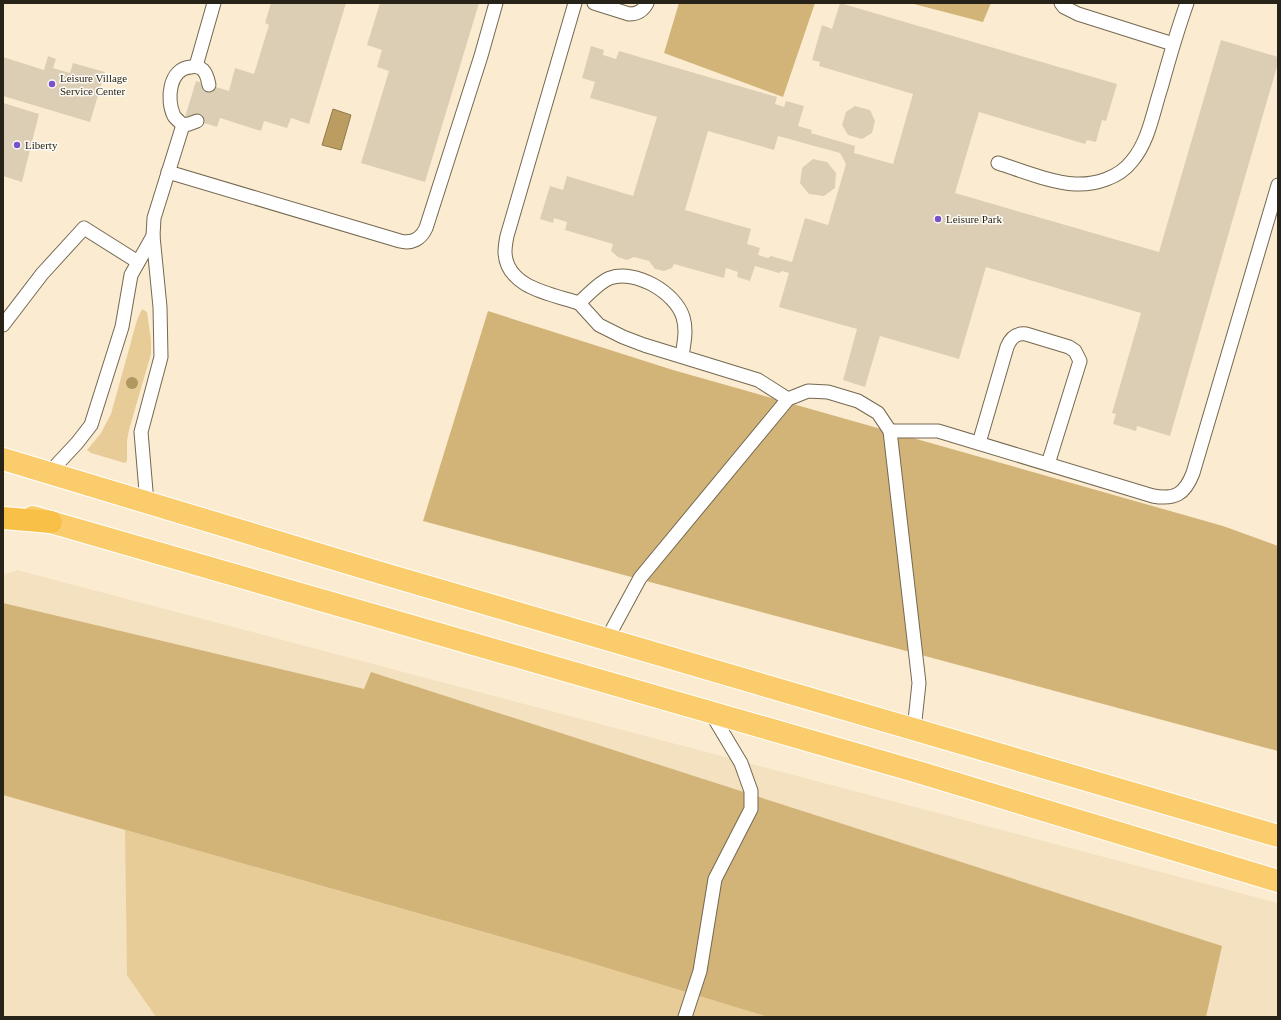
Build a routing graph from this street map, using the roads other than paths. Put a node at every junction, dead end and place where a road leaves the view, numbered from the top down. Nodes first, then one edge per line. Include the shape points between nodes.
1 (214, 3) edge
2 (496, 3) edge
3 (575, 3) edge
4 (594, 3) edge
5 (647, 3) edge
6 (1061, 3) edge
7 (1187, 3) edge
8 (1173, 44) junction
9 (196, 66) junction
10 (209, 85) dead end
11 (197, 121) dead end
12 (183, 125) junction
13 (998, 162) dead end
14 (168, 172) junction
15 (1278, 185) edge
16 (153, 236) junction
17 (138, 262) junction
18 (579, 303) junction
19 (3, 325) edge
20 (682, 356) junction
21 (788, 399) junction
22 (890, 431) junction
23 (979, 443) junction
24 (3, 459) edge
25 (1048, 464) junction
26 (48, 473) junction
27 (147, 503) junction
28 (3, 508) edge
29 (3, 518) edge
30 (51, 522) junction
31 (606, 639) junction
32 (711, 713) junction
33 (914, 730) junction
34 (1278, 836) edge
35 (1278, 881) edge
36 (685, 1017) edge

1 - 9 lane
2 - 14 lane via 426,228 416,240 400,241
3 - 18 lane via 507,236 505,252 511,270 517,278 536,289
4 - 5 lane via 633,14 640,12
6 - 8 lane via 1078,14
7 - 8 lane
8 - 13 lane via 1141,149 1132,163 1121,172 1091,184 1075,184 1063,183
9 - 10 lane via 203,70
9 - 12 lane via 181,70 175,77 170,93 175,118
11 - 12 lane
12 - 14 lane
14 - 16 lane via 154,218
15 - 25 lane via 1193,473 1186,488 1180,493 1164,498
16 - 17 lane
16 - 27 lane via 160,307 161,357 141,432
17 - 19 lane via 84,228 42,274
17 - 26 lane via 130,274 122,327 90,425 77,443
18 - 20 lane via 599,325 644,345
18 - 20 lane via 615,276 648,282 671,298 681,312 685,327
20 - 21 lane via 758,380
21 - 22 lane via 814,391 858,400 878,413
21 - 31 lane via 640,578
22 - 23 lane via 938,431
22 - 33 lane via 919,683
23 - 25 lane
23 - 25 lane via 1010,340 1014,336 1026,334 1069,347 1080,362
24 - 26 highway
26 - 27 highway
27 - 31 highway
28 - 30 highway
29 - 30 highway
30 - 32 highway
31 - 33 highway
32 - 35 highway via 925,774
32 - 36 lane via 741,763 751,790 751,809 715,879 700,971
33 - 34 highway

